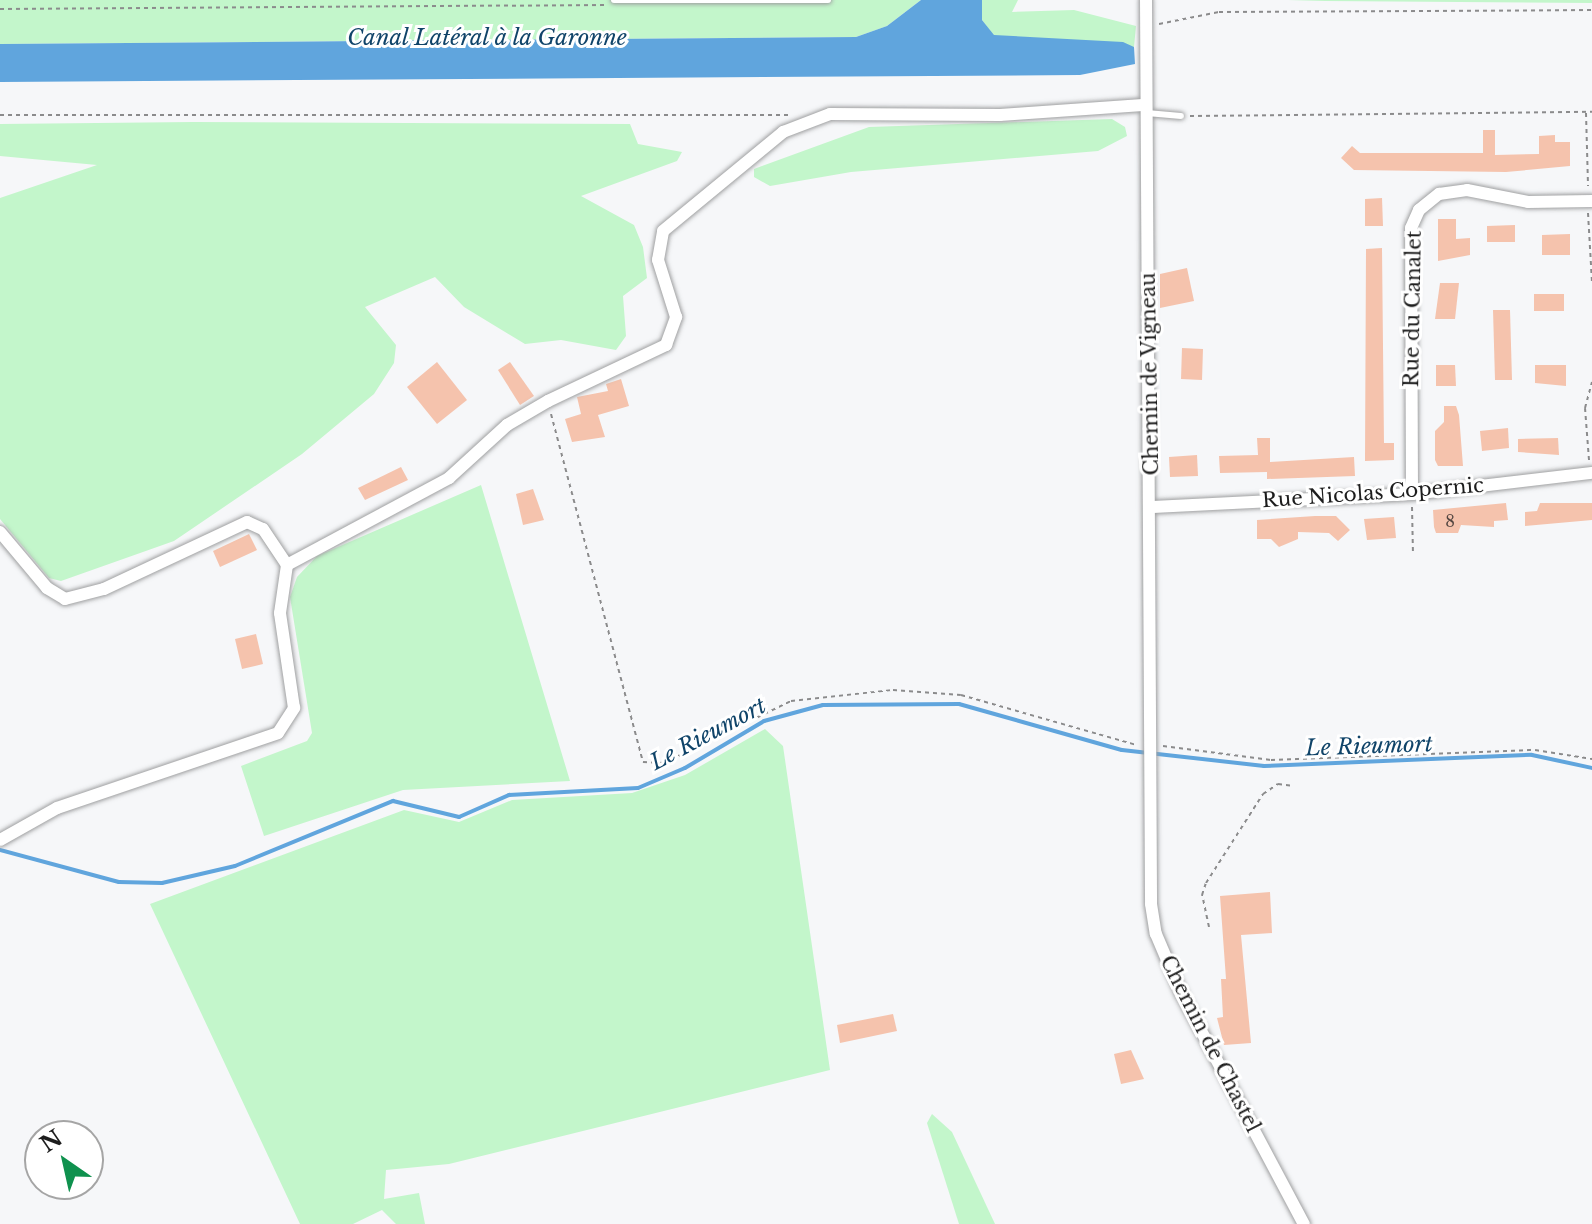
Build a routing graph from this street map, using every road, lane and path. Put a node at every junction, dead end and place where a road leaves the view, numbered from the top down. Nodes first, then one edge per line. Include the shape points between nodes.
1 (828, 0) edge
2 (1146, 0) edge
3 (616, 2) edge
4 (0, 9) edge
5 (1592, 10) edge
6 (1152, 25) dead end
7 (1144, 108) junction
8 (1592, 112) edge
9 (0, 115) edge
10 (1181, 116) joint
11 (814, 118) junction
12 (1592, 201) edge
13 (1592, 382) edge
14 (548, 401) junction
15 (1591, 473) edge
16 (1412, 494) junction
17 (1153, 507) junction
18 (0, 532) edge
19 (1413, 554) dead end
20 (287, 565) junction
21 (1150, 751) junction
22 (1592, 759) edge
23 (1294, 786) dead end
24 (0, 840) edge
25 (1209, 927) dead end
26 (1304, 1224) edge

1 - 3 lane
2 - 7 street, Chemin de Vigneau
3 - 4 path
5 - 6 path via 1219,12
7 - 10 lane
7 - 11 street
7 - 17 street, Chemin de Vigneau
8 - 10 path
9 - 11 path via 756,111
11 - 14 street via 783,132 663,231 658,260 676,317 666,345
12 - 16 street, Rue du Canalet via 1528,202 1467,190 1439,194 1419,210 1411,228
13 - 15 path via 1585,408
14 - 20 street via 507,425 449,478
14 - 21 path via 643,762 664,763 791,701 893,690 961,695
15 - 16 street, Rue Nicolas Copernic
16 - 17 street, Rue Nicolas Copernic
16 - 19 path
17 - 21 street, Chemin de Vigneau
18 - 20 street via 47,588 65,599 104,589 247,522 263,529
20 - 24 street via 280,613 294,708 278,733 57,808
21 - 22 path via 1271,760 1535,750
21 - 26 street, Chemin de Chastel via 1156,934
23 - 25 path via 1278,784 1263,794 1206,883 1202,895

